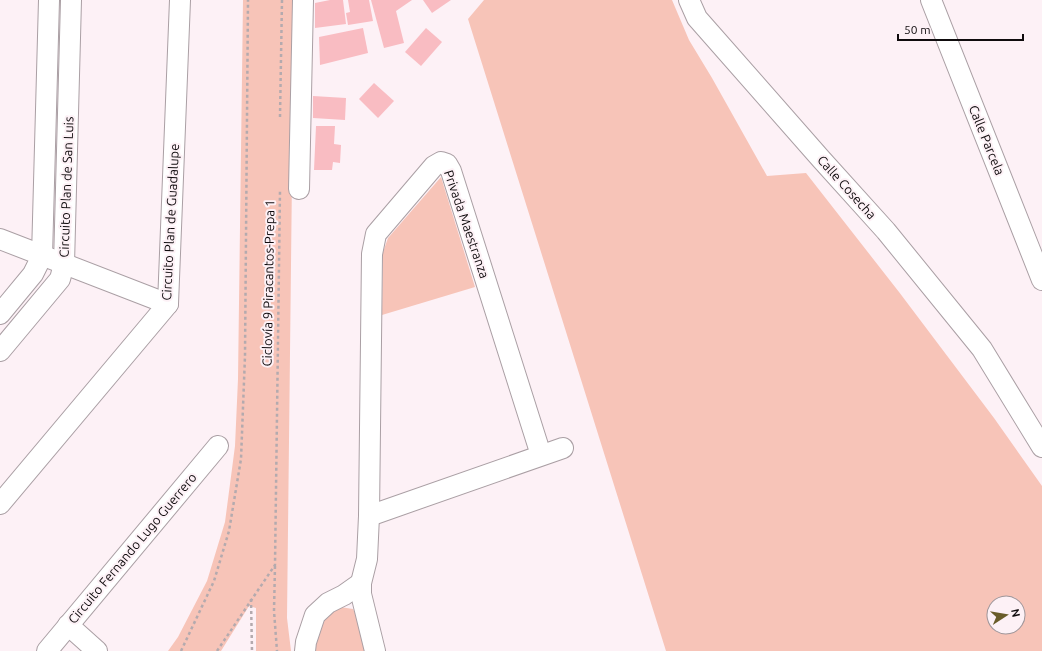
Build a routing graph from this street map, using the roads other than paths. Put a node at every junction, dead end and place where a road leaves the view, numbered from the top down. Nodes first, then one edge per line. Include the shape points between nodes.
1 (49, 0) edge
2 (71, 0) edge
3 (180, 0) edge
4 (303, 0) edge
5 (690, 0) edge
6 (931, 0) edge
7 (289, 189) road end
8 (0, 239) edge
9 (42, 256) junction
10 (64, 264) junction
11 (1042, 280) edge
12 (168, 304) junction
13 (0, 314) edge
14 (0, 351) edge
15 (218, 446) dead end
16 (1042, 447) edge
17 (563, 448) dead end
18 (541, 455) junction
19 (0, 504) edge
20 (369, 516) junction
21 (361, 583) junction
22 (344, 595) junction
23 (364, 606) junction
24 (68, 625) junction
25 (47, 651) edge
26 (98, 651) edge
27 (305, 651) edge
28 (375, 651) edge

1 - 9 street, Circuito Plan de San Luis
2 - 10 street, Circuito Plan de San Luis
3 - 12 street, Circuito Plan de Guadalupe
4 - 7 street
5 - 16 street, Calle Cosecha via 697,18 886,231 982,349
6 - 11 street, Calle Parcela
8 - 9 street
9 - 10 street
9 - 13 street, Circuito Plan de San Luis via 33,274
10 - 12 street
10 - 14 street, Circuito Plan de San Luis via 60,280
12 - 19 street, Circuito Plan de Guadalupe
15 - 24 street, Circuito Fernando Lugo Guerrero
17 - 18 street
18 - 20 street
18 - 20 street, Privada Maestranza via 451,171 447,164 441,162 434,166 376,234 372,254
20 - 21 street, Privada Maestranza via 367,559
21 - 22 street
21 - 23 street, Privada Maestranza
22 - 23 street via 352,596
22 - 27 street via 328,603 315,615
23 - 28 street, Privada Maestranza
24 - 25 street, Circuito Fernando Lugo Guerrero
24 - 26 street

